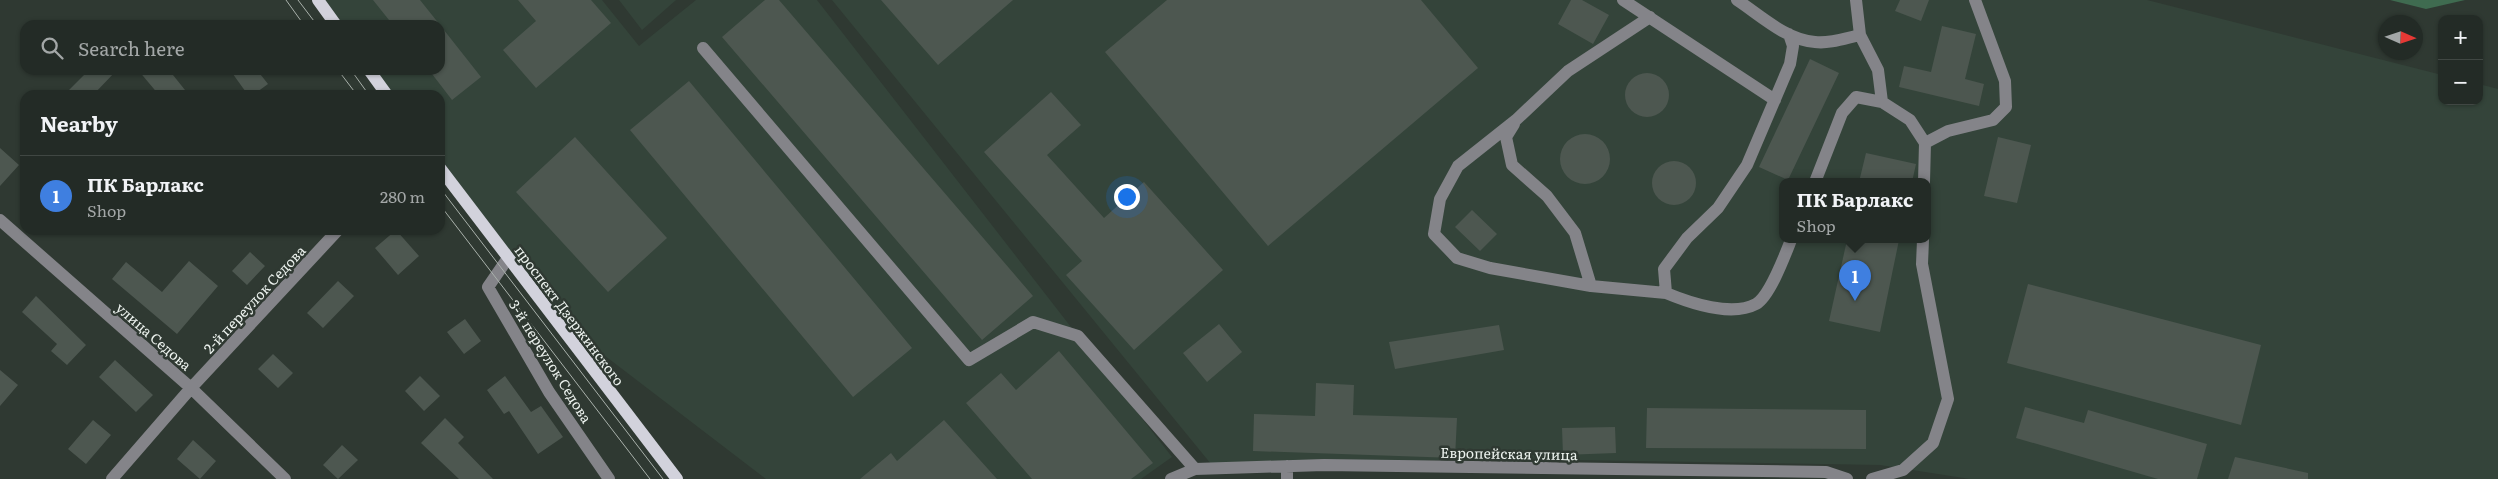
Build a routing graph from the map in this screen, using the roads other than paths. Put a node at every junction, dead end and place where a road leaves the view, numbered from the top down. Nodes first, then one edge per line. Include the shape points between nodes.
1 (318, 0) edge
2 (1623, 0) edge
3 (1737, 0) edge
4 (1856, 0) edge
5 (1975, 0) edge
6 (1650, 17) junction
7 (332, 20) edge
8 (1789, 34) junction
9 (1860, 35) junction
10 (703, 48) dead end
11 (373, 75) edge
12 (383, 90) edge
13 (1775, 100) junction
14 (1882, 102) junction
15 (1516, 120) junction
16 (1925, 143) junction
17 (445, 175) edge
18 (1817, 178) edge
19 (1924, 178) edge
20 (0, 220) edge
21 (333, 235) edge
22 (1790, 243) edge
23 (1923, 243) edge
24 (508, 258) junction
25 (1591, 286) junction
26 (1666, 293) junction
27 (191, 388) junction
28 (1195, 469) junction
29 (1287, 473) edge
30 (1511, 474) edge
31 (112, 479) edge
32 (285, 479) edge
33 (609, 479) edge
34 (677, 479) edge
35 (1171, 479) edge
36 (1847, 479) edge
37 (1872, 479) edge

1 - 7 main road
2 - 6 street
3 - 8 street
4 - 9 street
5 - 16 street via 2005,81 2006,107 1993,120 1948,131
6 - 13 street
6 - 15 street via 1568,71
8 - 9 street via 1814,42
8 - 13 street via 1793,46 1790,64
9 - 14 street via 1878,70
10 - 28 street via 969,360 1033,322 1078,336
11 - 12 main road
13 - 26 street via 1747,165 1718,208 1687,238 1664,269
14 - 16 street via 1910,120
14 - 18 street via 1856,97 1842,113
15 - 25 street via 1506,138 1512,165 1546,196 1574,234
15 - 25 street via 1458,166 1440,199 1434,234 1457,258 1490,268
16 - 19 street
17 - 24 main road, проспект Дзержинского
20 - 27 street, улица Седова
21 - 27 street, 2-й переулок Седова
22 - 26 street via 1777,275 1757,303 1737,309 1692,304
23 - 37 street via 1922,264 1948,399 1933,443 1903,470
24 - 33 street, 3-й переулок Седова via 488,287 549,392
24 - 34 main road, проспект Дзержинского
25 - 26 street
27 - 31 street, 2-й переулок Седова
27 - 32 street, улица Седова
28 - 29 street, Европейская улица
28 - 35 street, Европейская улица
29 - 30 street, Европейская улица
30 - 36 street, Европейская улица via 1826,472

